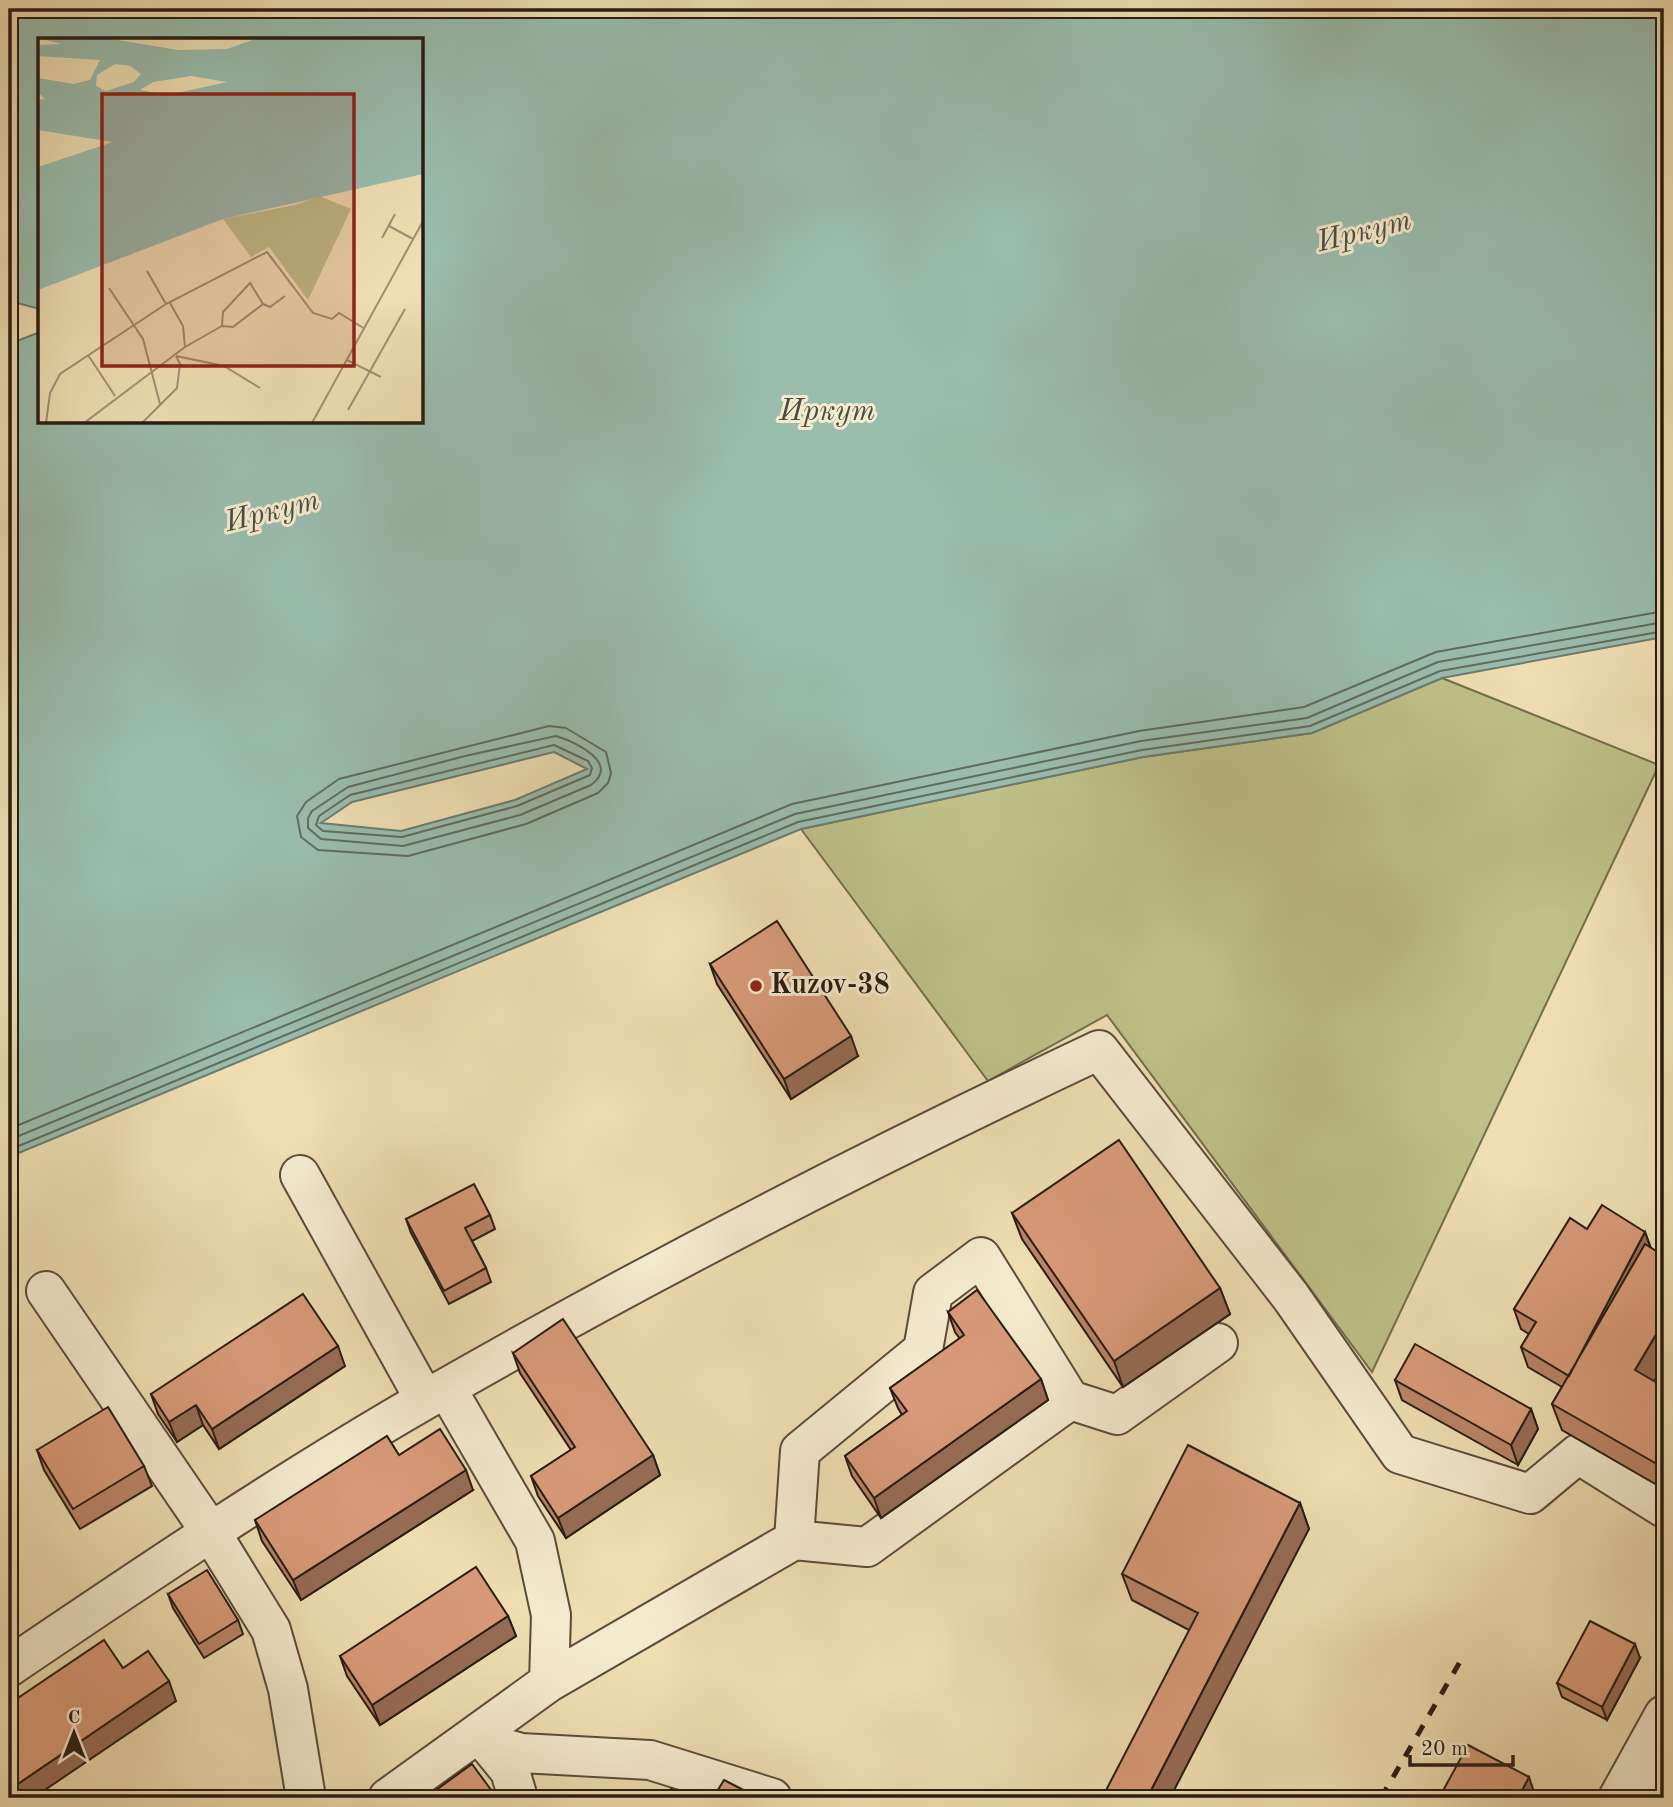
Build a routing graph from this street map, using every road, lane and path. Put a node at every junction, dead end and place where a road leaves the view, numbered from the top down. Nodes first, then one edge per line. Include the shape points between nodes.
1 (300, 1175) dead end
2 (46, 1291) dead end
3 (1218, 1343) dead end
4 (436, 1394) junction
5 (1070, 1400) junction
6 (1664, 1508) edge
7 (210, 1531) junction
8 (794, 1540) junction
9 (9, 1667) edge
10 (549, 1682) junction
11 (1664, 1716) edge
12 (484, 1739) junction
13 (1638, 1787) edge
14 (306, 1798) edge
15 (388, 1798) edge
16 (518, 1798) edge
17 (772, 1798) edge

1 - 4 street
2 - 7 street
3 - 5 street via 1117,1415
4 - 6 street via 592,1307 977,1107 1099,1050 1291,1297 1400,1454 1531,1494 1578,1454
4 - 7 street
4 - 10 street via 535,1541 551,1615
5 - 8 street via 867,1547
5 - 8 street via 981,1257 933,1293 923,1350 800,1451
7 - 9 street
7 - 14 street via 271,1630 288,1689
8 - 10 street
10 - 12 street
11 - 13 street
12 - 15 street
12 - 16 street via 510,1771
12 - 17 street via 521,1753 650,1760

